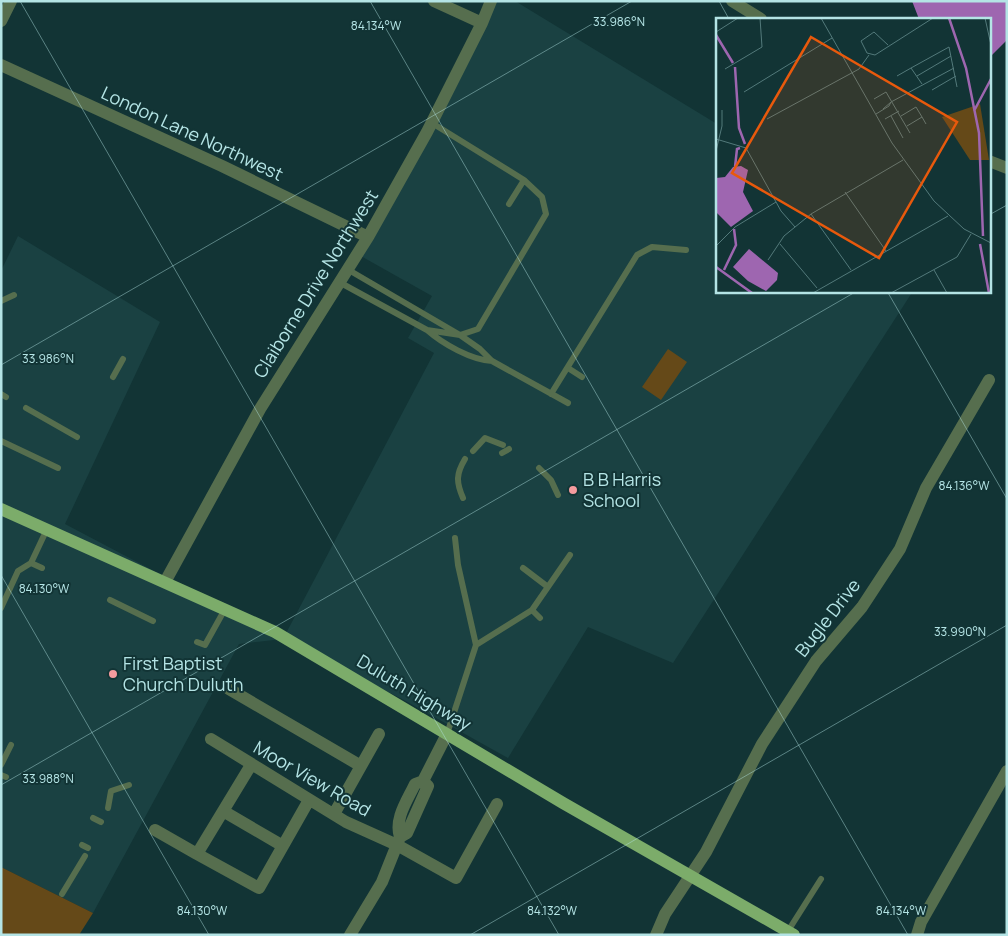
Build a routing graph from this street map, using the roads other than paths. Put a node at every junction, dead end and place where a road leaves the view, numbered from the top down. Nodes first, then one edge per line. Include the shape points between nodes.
1 (11, 1) edge
2 (434, 1) edge
3 (490, 1) edge
4 (732, 1) edge
5 (759, 18) edge
6 (1, 20) edge
7 (482, 23) junction
8 (1, 65) edge
9 (432, 123) junction
10 (990, 161) edge
11 (1007, 168) edge
12 (524, 180) junction
13 (509, 204) dead end
14 (368, 237) junction
15 (686, 250) dead end
16 (347, 269) junction
17 (339, 282) junction
18 (14, 295) dead end
19 (1, 301) edge
20 (427, 330) junction
21 (460, 335) junction
22 (123, 359) dead end
23 (492, 362) junction
24 (568, 368) junction
25 (113, 377) dead end
26 (582, 377) dead end
27 (989, 380) dead end
28 (552, 394) junction
29 (568, 403) dead end
30 (26, 408) dead end
31 (77, 437) dead end
32 (1, 441) edge
33 (473, 450) dead end
34 (502, 453) dead end
35 (466, 459) dead end
36 (58, 468) dead end
37 (539, 468) dead end
38 (558, 495) dead end
39 (463, 498) dead end
40 (1, 509) edge
41 (47, 529) junction
42 (455, 538) dead end
43 (568, 557) dead end
44 (31, 562) junction
45 (42, 568) dead end
46 (524, 568) dead end
47 (164, 582) junction
48 (548, 587) junction
49 (3, 600) edge
50 (110, 600) dead end
51 (1, 608) edge
52 (225, 608) junction
53 (532, 610) junction
54 (540, 618) dead end
55 (153, 621) dead end
56 (197, 642) dead end
57 (476, 645) junction
58 (229, 689) dead end
59 (379, 734) dead end
60 (447, 734) junction
61 (210, 739) dead end
62 (11, 745) dead end
63 (1, 765) edge
64 (251, 765) junction
65 (361, 766) junction
66 (1007, 771) edge
67 (423, 780) junction
68 (129, 785) dead end
69 (309, 800) junction
70 (406, 802) junction
71 (497, 804) dead end
72 (419, 806) junction
73 (108, 808) dead end
74 (223, 810) junction
75 (334, 814) junction
76 (93, 818) dead end
77 (101, 822) dead end
78 (155, 830) dead end
79 (399, 841) junction
80 (82, 845) dead end
81 (283, 846) junction
82 (88, 848) dead end
83 (197, 854) junction
84 (85, 856) dead end
85 (690, 875) junction
86 (822, 878) dead end
87 (62, 894) dead end
88 (791, 933) edge
89 (350, 935) edge
90 (656, 935) edge
91 (917, 935) edge

1 - 6 street
2 - 7 street
3 - 7 street, Claiborne Drive Northwest
4 - 5 street
7 - 9 street, Claiborne Drive Northwest
8 - 14 street, London Lane Northwest
9 - 12 lane
9 - 14 street, Claiborne Drive Northwest
10 - 11 street
12 - 13 lane
12 - 21 lane via 542,197 546,214 478,329
14 - 16 street, Claiborne Drive Northwest
15 - 24 lane via 652,247 637,256
16 - 17 street, Claiborne Drive Northwest
16 - 21 lane
17 - 20 lane
17 - 47 street, Claiborne Drive Northwest via 260,409
18 - 19 lane
20 - 21 lane
20 - 23 lane via 438,339 483,361
21 - 23 lane
22 - 25 lane
23 - 28 lane
24 - 26 lane
24 - 28 lane
27 - 85 street, Bugle Drive via 926,488 900,549 862,607 816,662 762,744 706,852
28 - 29 lane
30 - 31 lane
32 - 36 lane
33 - 34 lane via 485,438 506,447
35 - 39 lane via 458,471 457,484
37 - 38 lane via 551,480
40 - 41 main road, Duluth Highway
41 - 44 lane
41 - 47 main road, Duluth Highway
42 - 57 lane
43 - 48 lane
44 - 45 lane
44 - 49 lane via 21,565
46 - 48 lane
47 - 52 main road, Duluth Highway
48 - 53 lane
49 - 51 lane
50 - 55 lane
52 - 56 lane via 205,646
52 - 60 main road, Duluth Highway via 275,632
53 - 54 lane
53 - 57 lane
57 - 60 lane
58 - 65 street
59 - 65 street
60 - 67 street
60 - 85 main road, Duluth Highway
61 - 64 street, Moor View Road
62 - 63 lane
64 - 69 street, Moor View Road
64 - 74 street
65 - 75 street
66 - 91 street via 921,922
67 - 70 street via 414,784
67 - 72 street via 428,786
68 - 73 lane via 111,791
69 - 75 street, Moor View Road
69 - 81 street
70 - 72 street
70 - 79 street via 397,828
71 - 79 street, Moor View Road via 456,878
72 - 79 street via 407,833
74 - 81 street
74 - 83 street
75 - 79 street, Moor View Road
76 - 77 lane
78 - 83 street
79 - 89 street via 382,882
80 - 82 lane
81 - 83 street via 259,888
84 - 87 lane
85 - 88 main road, Duluth Highway
85 - 90 street, Bugle Drive
86 - 88 lane

